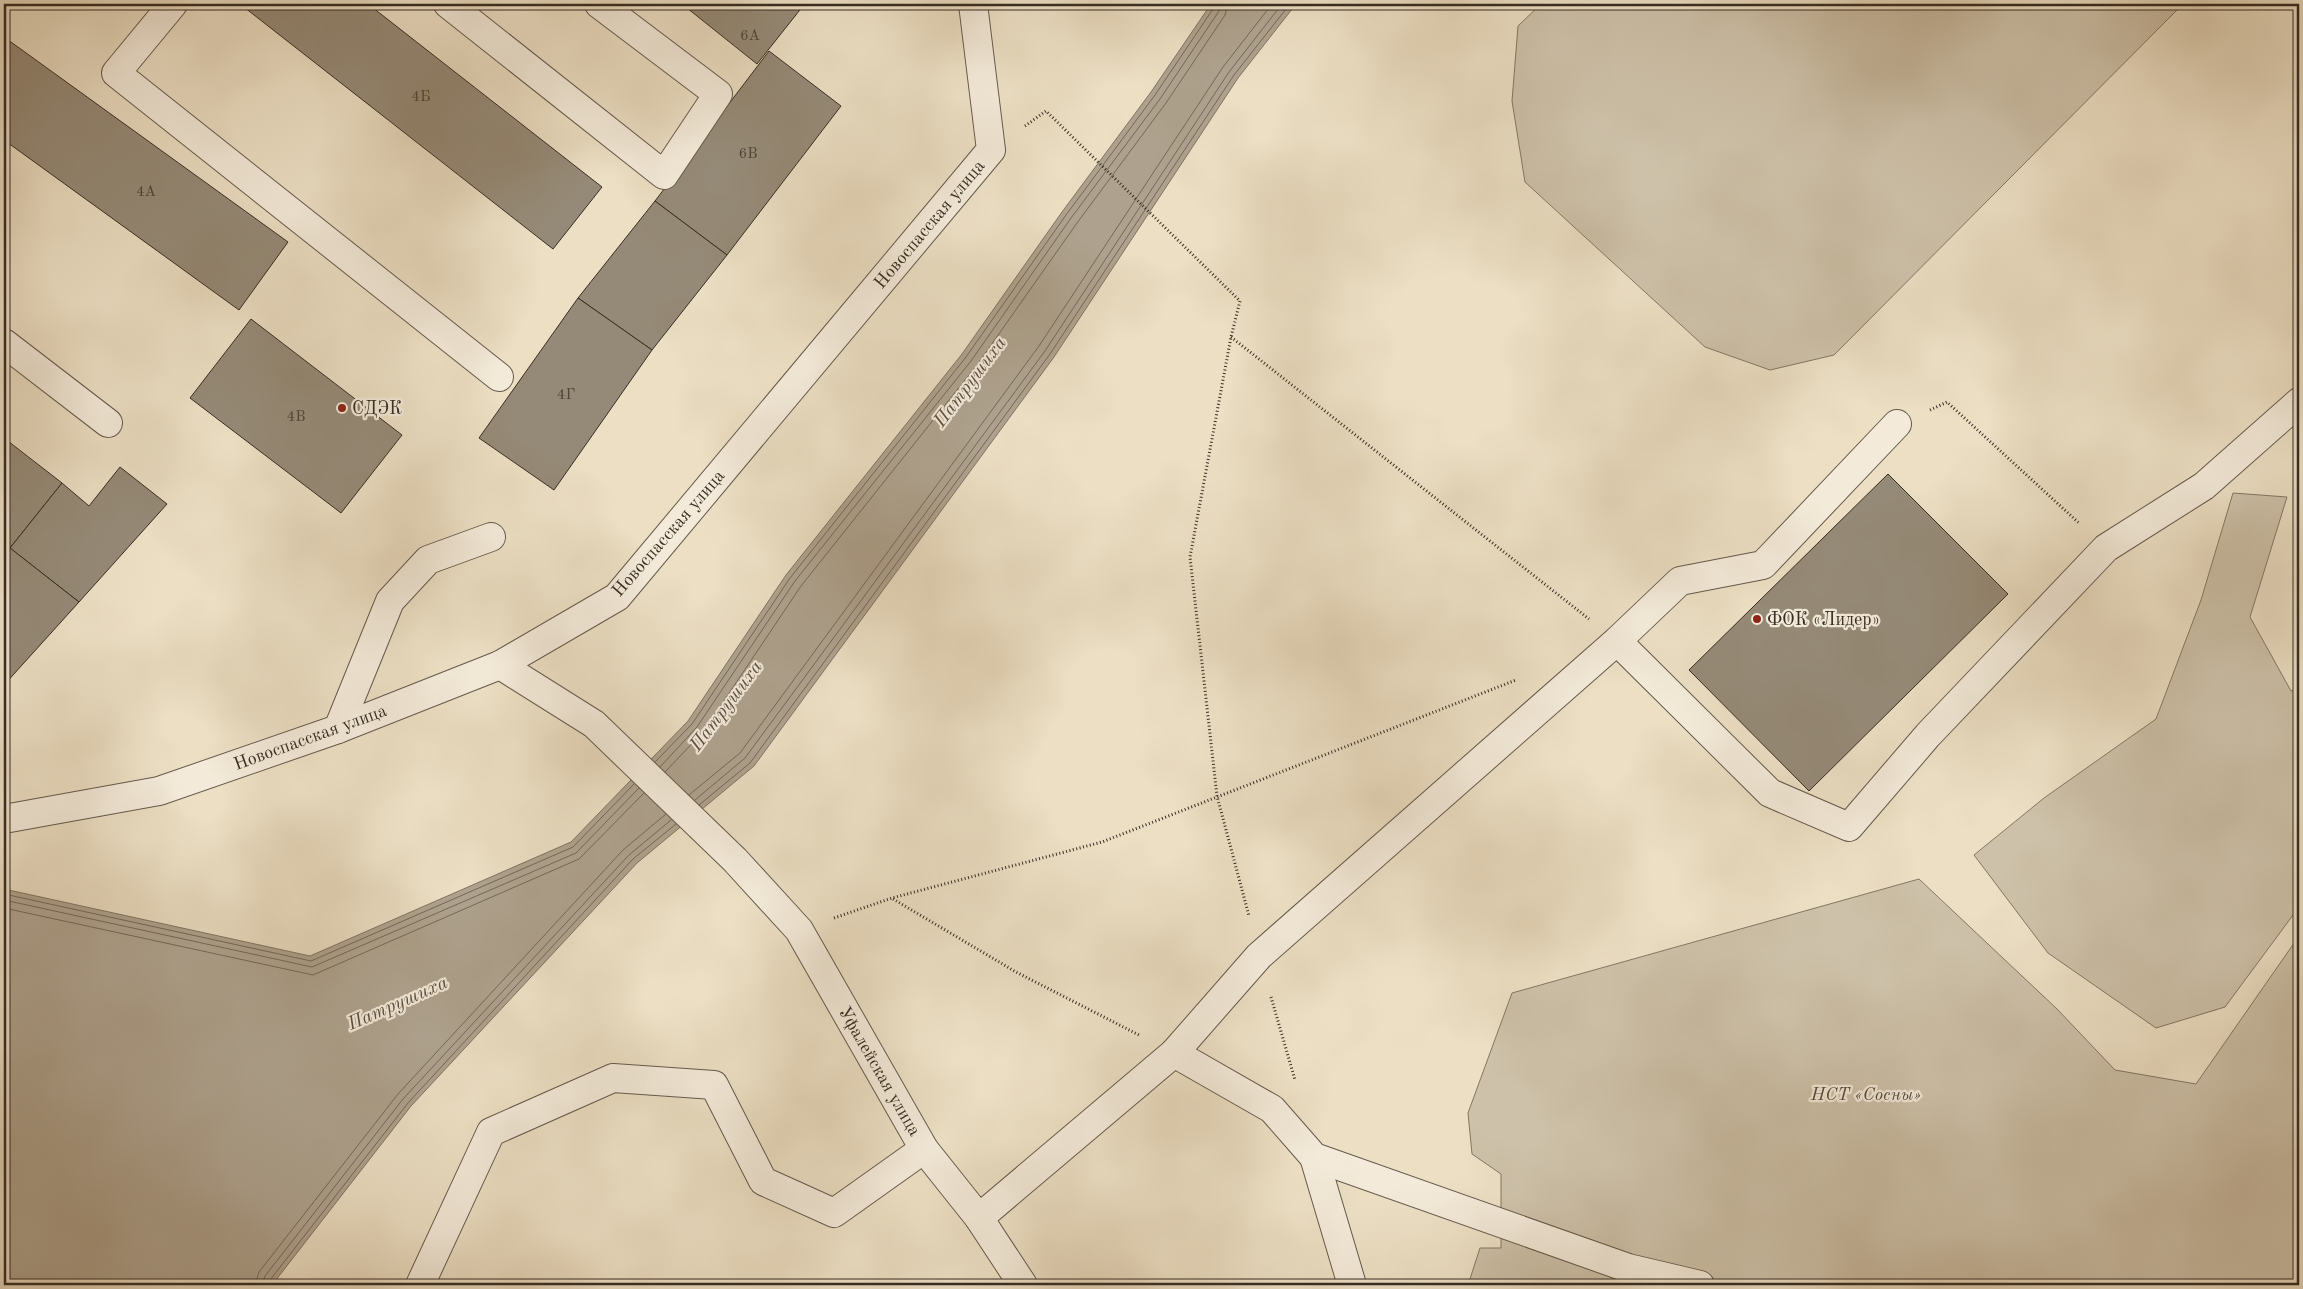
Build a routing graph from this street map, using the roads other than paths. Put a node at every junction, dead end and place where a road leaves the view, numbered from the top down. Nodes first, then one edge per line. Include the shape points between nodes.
1 (173, 4) edge
2 (448, 4) edge
3 (599, 4) edge
4 (973, 4) edge
5 (4, 343) edge
6 (500, 377) dead end
7 (2299, 402) edge
8 (108, 423) dead end
9 (1897, 424) road end
10 (491, 536) dead end
11 (1617, 641) junction
12 (500, 665) junction
13 (338, 729) junction
14 (4, 819) edge
15 (1174, 1053) junction
16 (924, 1149) junction
17 (1314, 1157) junction
18 (979, 1218) junction
19 (420, 1285) edge
20 (1023, 1285) edge
21 (1352, 1285) edge
22 (1700, 1285) edge

1 - 6 street via 116,73
2 - 3 street via 664,175 718,94
4 - 12 street, Новоспасская улица via 991,150 617,597
5 - 8 street
7 - 11 street via 2204,486 2106,548 1928,735 1849,827 1770,793
9 - 11 street via 1763,565 1680,581
10 - 13 street via 428,560 390,601
11 - 15 street via 1259,956
12 - 13 street, Новоспасская улица
12 - 16 street, Уфалейская улица via 594,724 735,860 799,930
13 - 14 street, Новоспасская улица via 159,791
15 - 17 street via 1272,1109
15 - 18 street
16 - 18 street, Уфалейская улица
16 - 19 street via 834,1213 763,1181 714,1086 613,1078 491,1132
17 - 21 street
17 - 22 street via 1628,1268
18 - 20 street, Уфалейская улица

